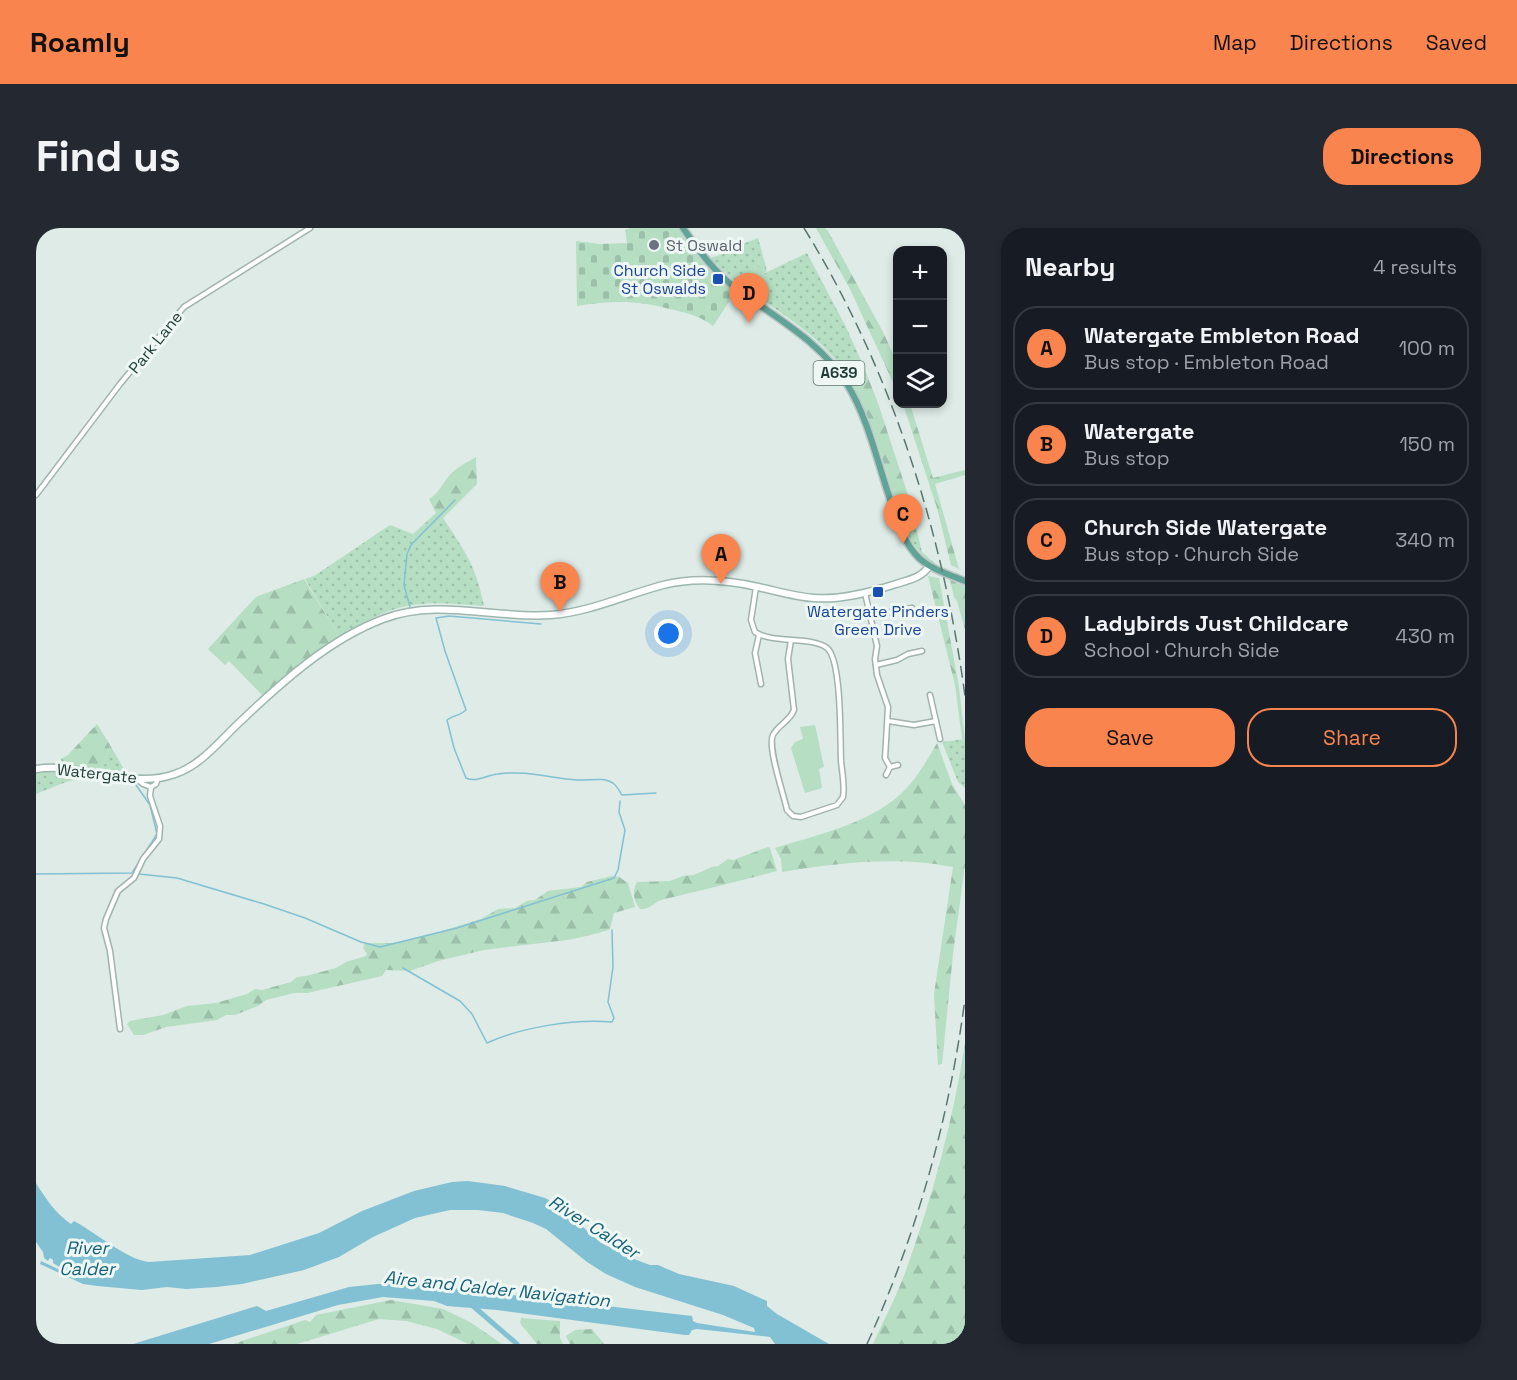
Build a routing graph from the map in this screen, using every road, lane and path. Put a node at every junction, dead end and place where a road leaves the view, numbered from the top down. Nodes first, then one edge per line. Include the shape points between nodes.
1 (310, 228) edge
2 (683, 228) edge
3 (36, 495) edge
4 (929, 566) junction
5 (965, 581) edge
6 (756, 586) junction
7 (865, 592) junction
8 (912, 608) dead end
9 (870, 616) junction
10 (759, 635) junction
11 (791, 640) junction
12 (922, 651) dead end
13 (876, 665) junction
14 (761, 684) dead end
15 (930, 695) dead end
16 (888, 721) junction
17 (936, 722) junction
18 (940, 739) dead end
19 (898, 765) dead end
20 (891, 767) junction
21 (36, 769) edge
22 (886, 775) dead end
23 (138, 778) junction
24 (158, 778) junction
25 (151, 787) junction
26 (120, 1029) dead end

1 - 3 street, Park Lane via 184,307
2 - 4 main road, A639 via 705,259 736,289 791,326 832,362 857,403 905,539
4 - 5 main road, A639
4 - 7 main road, Watergate via 917,577
6 - 7 main road, Watergate via 815,598
6 - 10 street via 750,620
6 - 24 main road, Watergate via 722,581 680,582 568,614 431,608 382,619 336,643 262,701 195,764
7 - 9 street
8 - 9 street
9 - 13 street via 877,646
10 - 11 street
10 - 14 street via 755,653
11 - 11 street via 827,648 840,704 843,797 837,806 801,817 787,810 771,745 774,733 795,710 788,659
12 - 13 street
13 - 16 street
15 - 17 street
16 - 17 street via 914,725
16 - 20 street via 885,758
17 - 18 street
19 - 20 street
20 - 22 street
21 - 23 main road, Watergate via 62,768
23 - 24 main road, Watergate
23 - 25 street
24 - 25 street
25 - 26 street via 159,839 134,878 118,891 104,927

